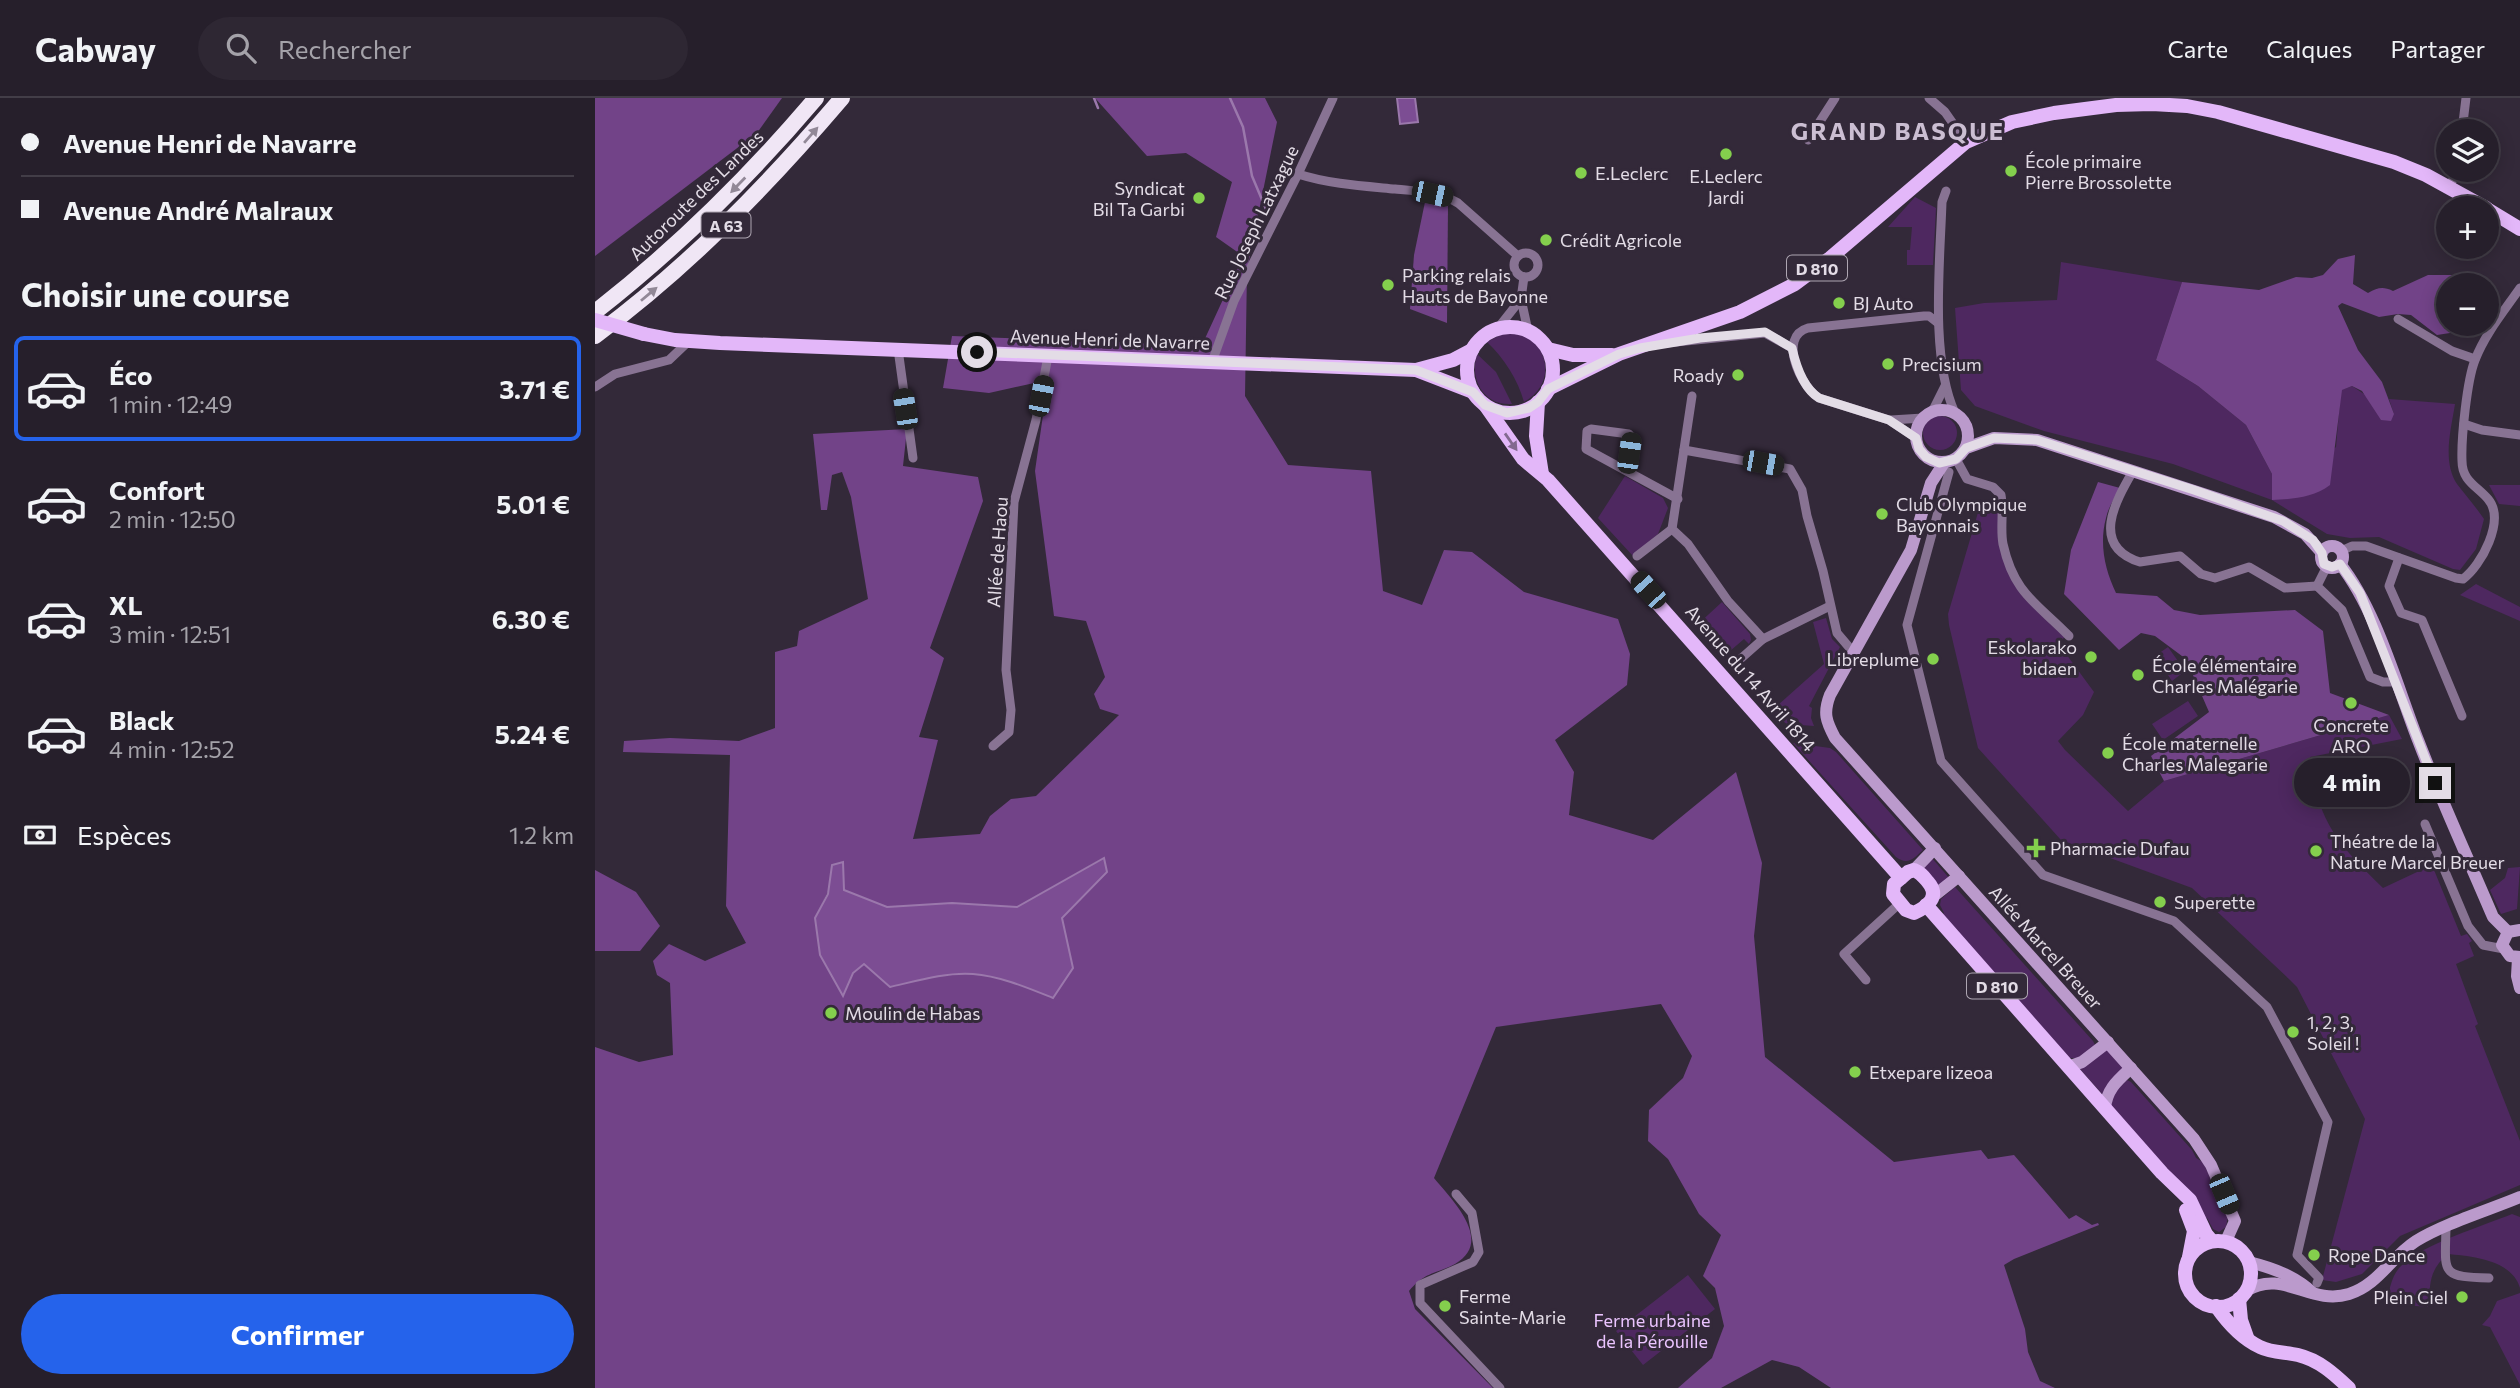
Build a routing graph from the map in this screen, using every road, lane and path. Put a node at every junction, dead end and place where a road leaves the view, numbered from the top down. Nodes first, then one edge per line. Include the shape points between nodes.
1 (816, 98) edge
2 (842, 98) edge
3 (1333, 98) edge
4 (1835, 98) edge
5 (1929, 98) edge
6 (2466, 98) edge
7 (2463, 119) edge
8 (1808, 140) dead end
9 (1966, 142) junction
10 (1298, 174) junction
11 (2452, 182) edge
12 (2449, 187) junction
13 (1946, 191) dead end
14 (2464, 196) edge
15 (2499, 217) edge
16 (2520, 229) edge
17 (1518, 256) junction
18 (1524, 277) junction
19 (2520, 288) edge
20 (1521, 299) junction
21 (595, 312) edge
22 (2399, 319) dead end
23 (595, 320) edge
24 (1938, 323) junction
25 (1498, 328) junction
26 (1528, 331) junction
27 (595, 336) edge
28 (689, 341) junction
29 (1640, 348) junction
30 (1792, 348) junction
31 (898, 349) junction
32 (1548, 349) junction
33 (1472, 350) junction
34 (1619, 354) junction
35 (1048, 356) junction
36 (2475, 359) junction
37 (1212, 362) junction
38 (1416, 370) junction
39 (1945, 386) junction
40 (595, 387) edge
41 (1548, 389) junction
42 (1473, 392) junction
43 (1692, 396) dead end
44 (1538, 402) junction
45 (1485, 405) junction
46 (1955, 413) junction
47 (1927, 415) junction
48 (1889, 420) junction
49 (1966, 424) junction
50 (2464, 424) junction
51 (2520, 435) edge
52 (1916, 438) junction
53 (1994, 438) junction
54 (1966, 448) junction
55 (1684, 450) junction
56 (1926, 457) junction
57 (913, 458) dead end
58 (1949, 465) junction
59 (1627, 470) junction
60 (2133, 471) junction
61 (1542, 474) junction
62 (1931, 483) junction
63 (1678, 499) junction
64 (1672, 529) junction
65 (1637, 556) dead end
66 (2332, 556) junction
67 (2399, 558) junction
68 (2316, 586) junction
69 (1830, 606) junction
70 (2069, 636) dead end
71 (1763, 639) junction
72 (1854, 653) junction
73 (1737, 662) dead end
74 (2397, 682) junction
75 (2462, 716) dead end
76 (993, 746) dead end
77 (2425, 824) dead end
78 (1935, 849) junction
79 (1914, 870) junction
80 (1959, 876) junction
81 (1901, 878) junction
82 (1930, 900) junction
83 (1900, 903) junction
84 (2514, 931) edge
85 (2504, 949) junction
86 (2519, 958) edge
87 (1866, 981) dead end
88 (2520, 988) edge
89 (2108, 1042) junction
90 (2068, 1067) junction
91 (2131, 1068) junction
92 (2105, 1108) junction
93 (2162, 1173) junction
94 (1456, 1194) dead end
95 (2520, 1197) edge
96 (2446, 1228) junction
97 (2219, 1241) junction
98 (2189, 1259) junction
99 (2249, 1262) junction
100 (2489, 1278) dead end
101 (2315, 1288) junction
102 (2243, 1295) junction
103 (2216, 1306) junction
104 (2248, 1338) junction
105 (1500, 1388) edge
106 (2349, 1388) edge

1 -> 21 highway, Autoroute des Landes / A 63 via 710,213
27 -> 2 highway, A 63 via 723,228
3 - 10 street, Rue Joseph Latxague
4 - 8 street
5 - 9 street
6 - 7 street
9 - 12 main road, D 810 via 2013,122 2054,113 2116,106 2187,106 2393,162
9 - 29 main road, D 810 via 1795,284 1739,312
10 - 17 street via 1448,197
10 - 37 street, Rue Joseph Latxague via 1234,301
11 - 12 street
12 - 14 main road, D 810
13 - 24 street
15 - 16 main road, D 810
17 - 18 street via 1514,267
17 - 18 street via 1528,253 1538,263 1536,273
18 - 20 street
19 - 36 street
20 - 25 street
20 - 26 street
22 - 36 street via 2452,351
23 - 28 main road, Avenue Henri de Navarre, bridge
24 - 30 street via 1924,316 1808,328 1795,337
24 - 39 street
25 - 26 main road
25 - 33 main road via 1484,335
26 - 32 main road
28 - 31 main road, Avenue Henri de Navarre
28 - 40 street via 669,360 615,374
29 - 30 street via 1765,332
29 - 34 main road, D 810
30 - 48 street via 1812,394
31 - 35 main road, Avenue Henri de Navarre
31 - 57 street
32 - 34 main road, D 810 via 1578,356
32 - 41 main road via 1552,376
33 - 38 main road, Avenue Henri de Navarre
33 - 42 main road via 1467,364
34 - 41 main road, D 810
35 - 37 main road, Avenue Henri de Navarre
35 - 76 street, Allée de Haou via 1014,502 1006,670 1009,732
36 - 50 street
37 - 38 main road, Avenue Henri de Navarre
38 - 42 main road, Avenue Henri de Navarre
39 - 46 street
39 - 47 street
41 - 44 main road
42 - 45 main road
43 - 55 street
44 - 45 main road via 1507,413
44 - 61 main road via 1536,436
45 -> 61 main road, Avenue du 14 Avril 1814 via 1523,459
46 - 47 street via 1940,410
46 - 49 street
47 - 48 street
47 - 52 street
48 - 52 street
49 - 53 street
49 - 54 street
50 - 51 street
50 - 67 street via 2463,470 2492,505 2494,531 2485,550 2463,579
52 - 56 street
53 - 54 street
53 - 60 street via 2044,442
54 - 58 street
55 - 63 street
55 - 69 street via 1786,467 1796,477
56 - 58 street
56 - 62 street, Allée Marcel Breuer
58 - 62 street, Allée Marcel Breuer
58 - 70 street via 1967,479 1993,486 2001,495 2002,542 2015,579 2029,600
58 - 101 street via 1907,625 1941,761 2043,875 2174,921 2267,1007 2328,1122 2297,1255 2319,1278
59 - 59 street via 1586,449 1587,431 1629,435
59 - 63 street
60 - 66 street via 2274,517
60 - 68 street via 2109,530 2111,539 2135,560 2180,556 2208,577 2223,577 2249,567 2285,588
61 - 81 main road, Avenue du 14 Avril 1814
62 - 72 street, Allée Marcel Breuer via 1911,550
63 - 64 street
64 - 65 street
64 - 71 street
66 - 67 street via 2352,546 2367,546
66 - 68 street
66 - 74 street via 2360,593
67 - 75 street via 2389,586 2401,613 2422,620
68 - 74 street via 2342,610 2370,677
69 - 71 street
69 - 72 street via 1837,634
71 - 73 street
72 - 78 street, Allée Marcel Breuer via 1828,699 1825,720 1835,738
74 - 84 street via 2493,917
77 - 85 street via 2467,926 2483,945
78 - 79 street
78 - 80 street, Allée Marcel Breuer
79 - 81 main road
79 - 82 main road via 1933,888
80 - 82 street
80 - 89 street, Allée Marcel Breuer
81 - 83 main road via 1894,884 1893,894
82 - 83 main road via 1914,913
82 - 90 main road, D 810
83 - 87 street via 1845,954
84 - 85 street via 2503,940
85 - 86 street
86 - 88 street
89 - 90 street
89 - 91 street, Allée Marcel Breuer
90 - 92 main road, D 810
91 - 92 street via 2106,1094
91 - 97 street, Allée Marcel Breuer via 2205,1154 2235,1221
92 - 93 main road, D 810
93 - 97 main road, D 810 via 2190,1200 2206,1234
93 - 98 main road, D 810 via 2191,1218
94 - 105 street via 1472,1213 1479,1252 1473,1262 1420,1285 1420,1303
95 - 96 street
96 - 100 street via 2445,1263 2450,1272 2458,1278
96 - 101 street via 2414,1243 2372,1284 2348,1295 2332,1296
97 - 98 main road via 2202,1245
97 - 99 main road via 2241,1250
98 - 103 main road via 2188,1286 2200,1301
99 - 101 street
99 - 102 main road via 2251,1274
101 - 102 street via 2300,1291 2271,1282 2255,1285
102 - 103 main road via 2226,1306
102 - 104 main road via 2241,1320
103 - 104 main road
104 - 106 main road via 2270,1351 2310,1359

